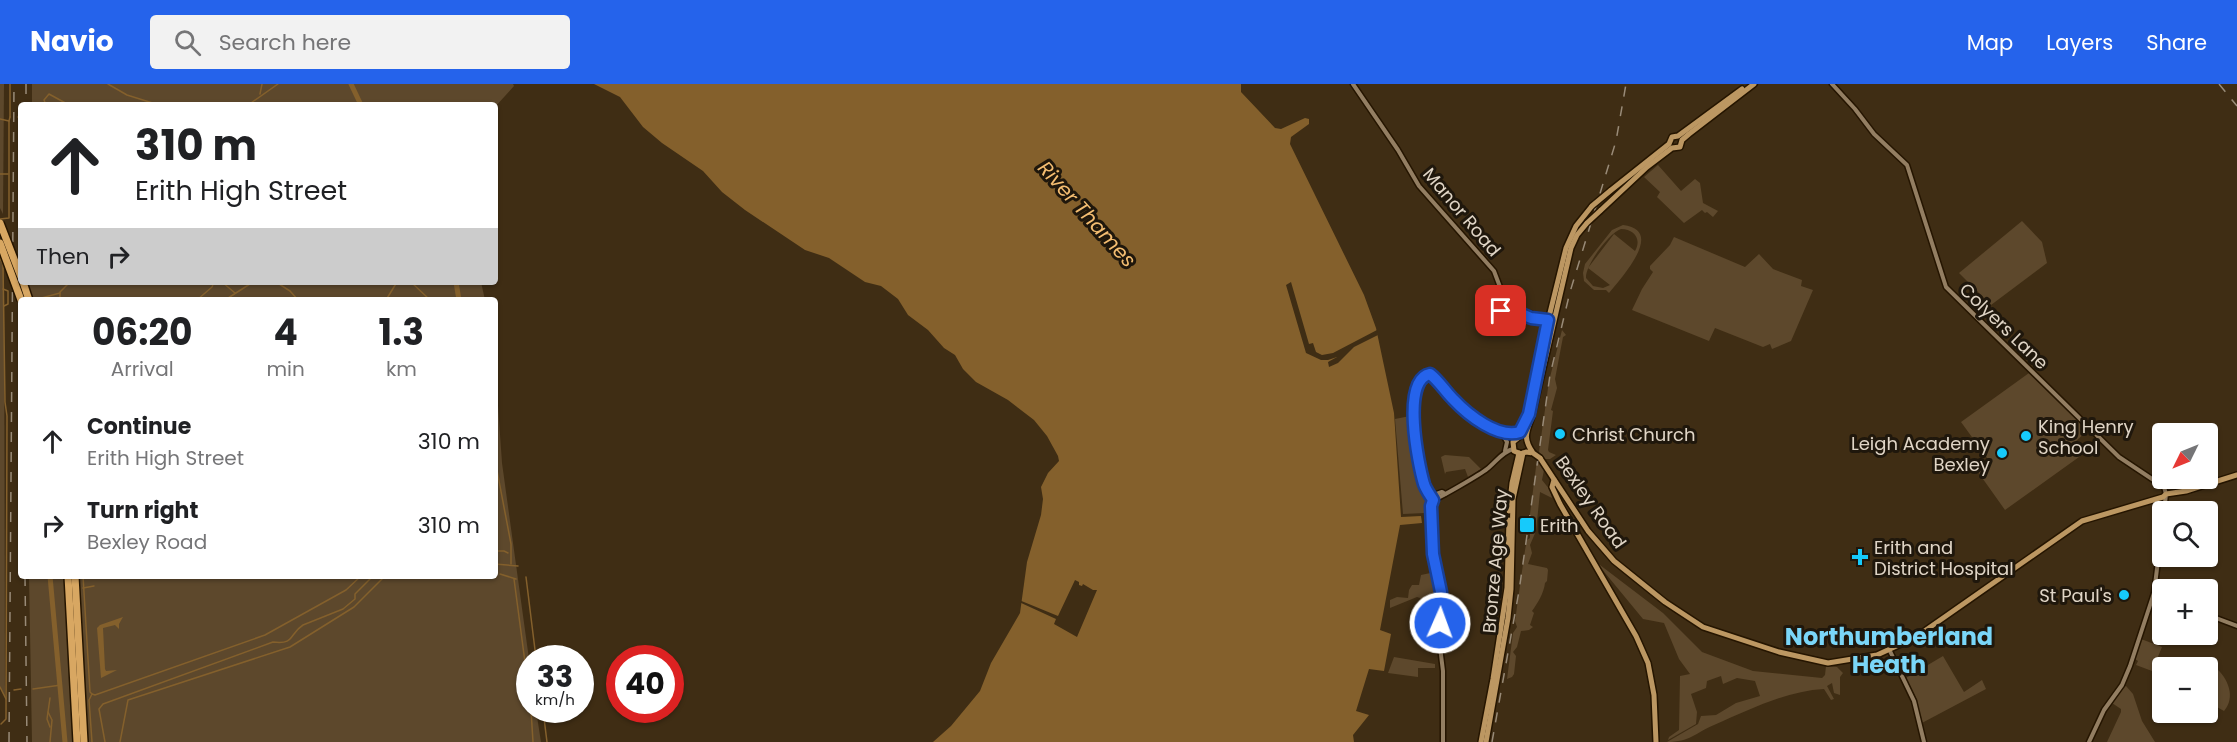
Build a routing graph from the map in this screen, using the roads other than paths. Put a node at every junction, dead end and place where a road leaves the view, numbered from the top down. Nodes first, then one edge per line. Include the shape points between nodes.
1 (1353, 84) edge
2 (1748, 84) edge
3 (1754, 84) edge
4 (1832, 84) edge
5 (1680, 138) junction
6 (1671, 146) junction
7 (0, 224) edge
8 (0, 243) edge
9 (18, 269) edge
10 (20, 297) edge
11 (1503, 301) junction
12 (1508, 308) junction
13 (1548, 320) junction
14 (1500, 431) junction
15 (1520, 432) junction
16 (1507, 434) junction
17 (1516, 439) junction
18 (1526, 439) junction
19 (1513, 449) junction
20 (1505, 451) junction
21 (1524, 451) junction
22 (2237, 475) edge
23 (1554, 480) junction
24 (2166, 494) junction
25 (1432, 498) junction
26 (2165, 501) edge
27 (68, 579) edge
28 (75, 579) edge
29 (2152, 599) edge
30 (2218, 619) edge
31 (2237, 626) edge
32 (1889, 649) junction
33 (1495, 680) junction
34 (77, 742) edge
35 (84, 742) edge
36 (1443, 742) edge
37 (1481, 742) edge
38 (1486, 742) edge
39 (1656, 742) edge
40 (1924, 742) edge
41 (2089, 742) edge

1 - 11 street, Manor Road via 1419,186 1494,271
2 - 5 main road
3 - 5 main road
4 - 24 street, Colyers Lane via 1906,165 1946,288 2115,453 2164,487
5 - 6 main road via 1672,137
5 - 6 main road via 1680,147
6 - 13 main road, bridge via 1577,235
6 - 13 main road, bridge via 1582,217 1570,235
7 - 9 highway, bridge
8 - 10 highway, bridge
11 - 12 street
11 - 12 street via 1499,309
12 - 13 street
13 - 15 main road via 1529,414
13 - 18 main road
14 - 16 street
14 - 20 street via 1508,442
14 - 25 street via 1464,409 1433,376 1427,374 1419,381 1413,406 1423,479
15 - 16 street
15 - 17 main road
16 - 17 street
17 - 18 main road
17 - 19 main road
18 - 21 main road
19 - 20 street
19 - 21 main road
20 - 25 street via 1486,470
21 - 23 main road, Bexley Road, bridge via 1540,458
21 - 33 main road, Bronze Age Way via 1511,498 1507,588
22 - 24 main road, Bexley Road
23 - 32 main road, Bexley Road via 1588,531 1622,569 1703,627 1828,663
23 - 39 main road via 1552,487 1563,510 1648,663
24 - 26 street
24 - 32 main road, Bexley Road via 2082,521 1924,633
25 - 36 street via 1433,554 1441,592
27 - 34 highway
28 - 35 highway
29 - 41 street via 2125,679
30 - 31 street
32 - 40 street via 1914,701
33 - 37 main road, Bronze Age Way
33 - 38 main road, Bronze Age Way

